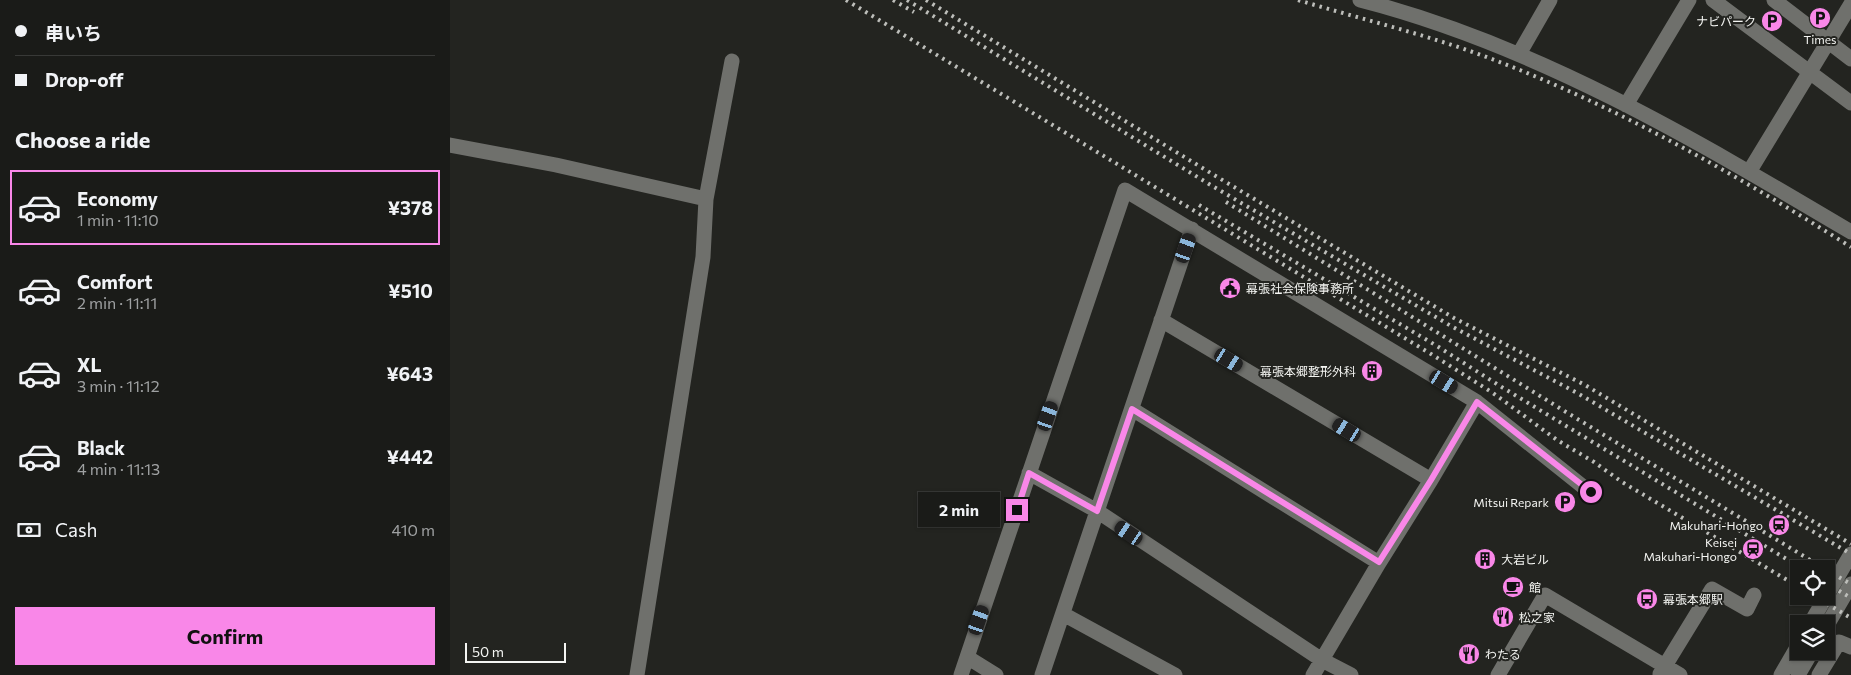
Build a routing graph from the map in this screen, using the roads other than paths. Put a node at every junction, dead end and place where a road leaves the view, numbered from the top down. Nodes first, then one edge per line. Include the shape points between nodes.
1 (1360, 0) edge
2 (1689, 0) edge
3 (1713, 0) edge
4 (1774, 0) edge
5 (1545, 2) edge
6 (1851, 4) edge
7 (1403, 5) edge
8 (1828, 41) junction
9 (1519, 54) junction
10 (1851, 59) edge
11 (732, 61) dead end
12 (1809, 72) junction
13 (1851, 103) edge
14 (1626, 105) junction
15 (450, 145) edge
16 (1750, 172) junction
17 (706, 199) junction
18 (1192, 229) junction
19 (1851, 232) edge
20 (1161, 320) junction
21 (1477, 402) junction
22 (1132, 409) junction
23 (1029, 473) junction
24 (1431, 480) junction
25 (1591, 492) dead end
26 (1097, 511) junction
27 (1851, 554) edge
28 (1379, 562) junction
29 (1851, 584) edge
30 (1754, 595) dead end
31 (1063, 614) junction
32 (1815, 615) edge
33 (1833, 615) edge
34 (1851, 648) edge
35 (967, 657) junction
36 (1322, 660) junction
37 (1790, 660) edge
38 (1807, 660) edge
39 (637, 675) edge
40 (961, 675) edge
41 (996, 675) edge
42 (1042, 675) edge
43 (1175, 675) edge
44 (1313, 675) edge
45 (1351, 675) edge
46 (1498, 675) edge
47 (1660, 675) edge
48 (1680, 675) edge
49 (1781, 675) edge
50 (1798, 675) edge
51 (1819, 675) edge

1 - 7 street
2 - 14 street
3 - 12 street
4 - 8 street
5 - 9 street
6 - 8 street
7 - 9 street
8 - 10 street
8 - 12 street
9 - 14 street
11 - 17 street
12 - 13 street
12 - 16 street
14 - 16 street
15 - 17 street
16 - 19 street
17 - 39 street via 703,257
18 - 20 street
18 - 21 street
18 - 23 street via 1125,190
20 - 22 street
20 - 24 street
21 - 24 street
21 - 25 street
22 - 26 street
22 - 28 street
23 - 26 street
23 - 35 street
24 - 28 street
26 - 31 street
26 - 36 street
27 - 32 street
28 - 36 street
29 - 33 street
30 - 47 street via 1747,609 1712,589
31 - 42 street
31 - 43 street
34 - 51 street via 1839,642
35 - 40 street
35 - 41 street
36 - 44 street
36 - 45 street
37 - 49 street
38 - 50 street
46 - 48 street via 1545,595

